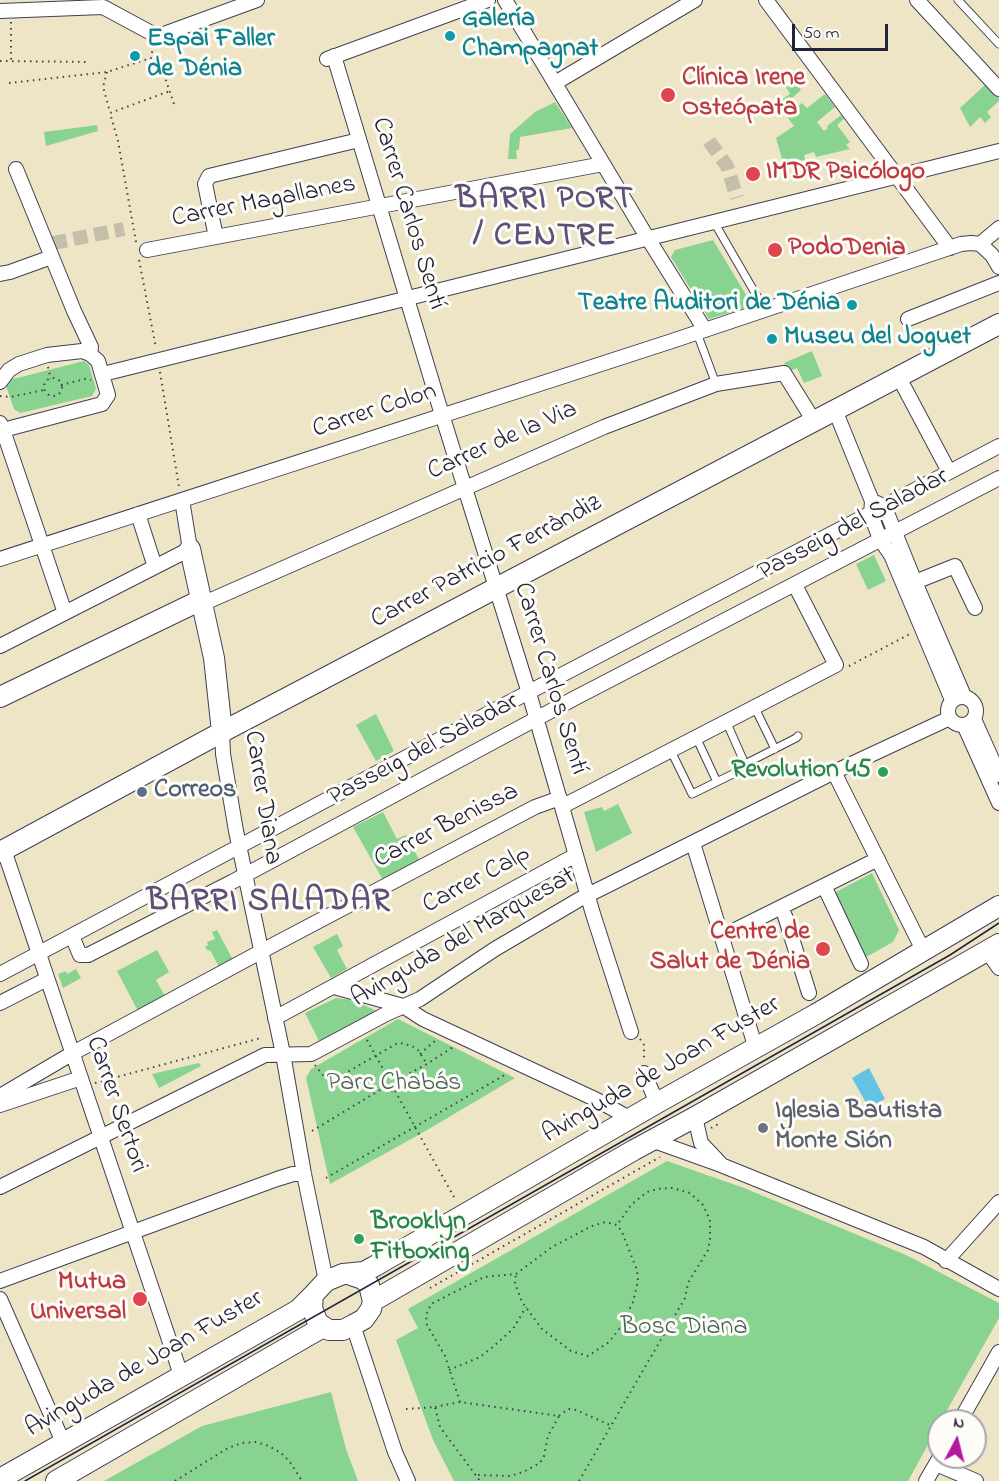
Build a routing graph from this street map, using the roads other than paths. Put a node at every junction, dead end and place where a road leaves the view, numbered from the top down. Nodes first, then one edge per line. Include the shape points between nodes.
1 (257, 0) edge
2 (488, 0) edge
3 (505, 0) edge
4 (695, 0) edge
5 (766, 0) edge
6 (917, 0) edge
7 (958, 0) edge
8 (459, 6) edge
9 (5, 11) edge
10 (999, 44) edge
11 (555, 83) junction
12 (999, 89) edge
13 (359, 140) junction
14 (999, 151) edge
15 (603, 164) junction
16 (16, 169) dead end
17 (897, 177) junction
18 (380, 206) junction
19 (714, 222) junction
20 (999, 228) edge
21 (216, 237) junction
22 (648, 238) junction
23 (980, 244) junction
24 (950, 248) junction
25 (141, 250) road end
26 (45, 259) tunnel mouth
27 (999, 267) edge
28 (0, 274) edge
29 (999, 283) edge
30 (407, 298) junction
31 (765, 310) junction
32 (908, 319) dead end
33 (999, 324) edge
34 (710, 331) junction
35 (90, 354) junction
36 (104, 378) junction
37 (0, 382) edge
38 (716, 384) junction
39 (904, 387) dead end
40 (836, 410) junction
41 (443, 414) junction
42 (812, 418) dead end
43 (1, 427) edge
44 (999, 447) edge
45 (946, 466) dead end
46 (999, 478) edge
47 (465, 488) junction
48 (182, 500) junction
49 (876, 508) junction
50 (138, 514) junction
51 (895, 531) junction
52 (880, 539) junction
53 (42, 546) junction
54 (190, 549) junction
55 (0, 559) edge
56 (155, 567) junction
57 (915, 582) junction
58 (795, 585) junction
59 (496, 589) junction
60 (202, 602) junction
61 (975, 608) dead end
62 (65, 613) junction
63 (0, 646) edge
64 (529, 693) junction
65 (0, 697) edge
66 (958, 698) junction
67 (754, 706) junction
68 (950, 718) junction
69 (537, 719) junction
70 (726, 721) junction
71 (969, 722) junction
72 (222, 732) junction
73 (798, 736) dead end
74 (696, 737) junction
75 (775, 749) junction
76 (671, 751) junction
77 (745, 764) junction
78 (834, 772) junction
79 (999, 776) edge
80 (717, 782) junction
81 (561, 802) junction
82 (999, 803) edge
83 (693, 843) junction
84 (240, 845) junction
85 (2, 851) edge
86 (576, 855) junction
87 (878, 859) junction
88 (246, 874) junction
89 (827, 892) dead end
90 (587, 896) junction
91 (999, 906) edge
92 (784, 916) dead end
93 (72, 936) junction
94 (721, 937) junction
95 (993, 947) edge
96 (262, 952) junction
97 (924, 952) junction
98 (39, 953) junction
99 (861, 964) dead end
100 (999, 968) edge
101 (0, 974) edge
102 (47, 979) junction
103 (334, 987) junction
104 (809, 993) dead end
105 (0, 1003) edge
106 (403, 1006) junction
107 (275, 1018) junction
108 (631, 1032) road end
109 (756, 1049) junction
110 (73, 1053) junction
111 (283, 1054) junction
112 (644, 1073) road end
113 (82, 1082) junction
114 (0, 1096) edge
115 (657, 1103) junction
116 (0, 1105) edge
117 (695, 1117) junction
118 (631, 1119) junction
119 (101, 1138) junction
120 (659, 1147) junction
121 (721, 1165) junction
122 (304, 1174) junction
123 (0, 1187) edge
124 (999, 1202) edge
125 (132, 1233) junction
126 (946, 1261) junction
127 (348, 1274) junction
128 (0, 1281) edge
129 (319, 1288) junction
130 (999, 1289) edge
131 (0, 1299) edge
132 (373, 1300) junction
133 (353, 1325) junction
134 (322, 1327) junction
135 (999, 1352) edge
136 (181, 1375) junction
137 (967, 1409) edge
138 (63, 1442) junction
139 (954, 1469) edge
140 (0, 1479) edge
141 (56, 1481) edge
142 (408, 1481) edge
143 (976, 1481) edge

1 - 9 street via 161,35 104,7
2 - 8 street
3 - 11 street
4 - 11 street
5 - 17 street
6 - 12 street
7 - 10 lane
8 - 13 street, Carrer Carlos Sentí via 330,57
11 - 15 street
13 - 18 street, Carrer Carlos Sentí
13 - 21 street via 212,174 205,184
14 - 17 street
15 - 18 street, Carrer Magallanes
15 - 22 street
16 - 35 street via 92,347
17 - 19 street
17 - 24 street
18 - 21 street, Carrer Magallanes
18 - 30 street, Carrer Carlos Sentí
19 - 22 street
19 - 31 lane
20 - 23 street
21 - 25 street, Carrer Magallanes
22 - 30 street
22 - 34 street
23 - 24 street, Carrer Colon
23 - 27 street
24 - 31 street, Carrer Colon
26 - 28 street
29 - 32 street
30 - 36 street via 158,360
30 - 41 street, Carrer Carlos Sentí
31 - 34 street, Carrer Colon
33 - 40 main road, Carrer Patricio Ferràndiz
34 - 38 lane
34 - 41 street, Carrer Colon
35 - 36 street via 98,361
35 - 37 street via 78,350 47,355 9,370
36 - 43 street via 108,395 102,404
38 - 42 street, Carrer de la Via via 784,374
38 - 47 street, Carrer de la Via via 604,427
39 - 45 street
40 - 49 street
40 - 59 main road, Carrer Patricio Ferràndiz
41 - 47 street, Carrer Carlos Sentí
41 - 48 street, Carrer Colon
43 - 53 street
44 - 49 street, Passeig del Saladar
46 - 51 street, Passeig del Saladar
47 - 59 street, Carrer Carlos Sentí
47 - 60 street, Carrer de la Via
48 - 50 street, Carrer Colon
48 - 54 street, Carrer Diana
49 - 51 street
49 - 52 street
49 - 64 street, Passeig del Saladar
50 - 53 street, Carrer Colon
50 - 56 street
51 - 52 street, Passeig del Saladar
51 - 57 street
52 - 58 street, Passeig del Saladar
52 - 66 street
53 - 55 street, Carrer Colon
53 - 62 street
54 - 56 street
54 - 60 main road, Carrer Diana
56 - 62 street
57 - 61 street via 955,566
57 - 66 street
58 - 67 street, Carrer Benissa via 840,666
58 - 69 street, Passeig del Saladar
59 - 64 street, Carrer Carlos Sentí
59 - 72 main road, Carrer Patricio Ferràndiz
60 - 65 main road, Carrer de la Via
60 - 72 main road, Carrer Diana via 214,658
62 - 63 street
64 - 69 street, Carrer Carlos Sentí
64 - 84 street, Passeig del Saladar
66 - 68 street via 948,709
66 - 71 street via 974,703 976,711
67 - 70 street, Carrer Benissa
67 - 75 lane
68 - 71 street via 956,724
68 - 78 street, Avinguda del Marquesat
69 - 81 street, Carrer Carlos Sentí
69 - 88 street, Passeig del Saladar
70 - 74 street, Carrer Benissa
70 - 77 lane
71 - 79 street
71 - 82 street
72 - 84 street, Carrer Diana
72 - 85 main road, Carrer Patricio Ferràndiz
73 - 75 lane
74 - 76 street, Carrer Benissa
74 - 80 lane
75 - 77 lane
76 - 80 lane via 692,794
76 - 81 street, Carrer Benissa
77 - 80 lane
78 - 83 street, Avinguda del Marquesat
78 - 87 street
81 - 86 street, Carrer Carlos Sentí
81 - 96 street, Carrer Benissa via 535,807
83 - 90 street, Avinguda del Marquesat
83 - 94 street
84 - 88 street, Carrer Diana
84 - 93 street, Passeig del Saladar
85 - 98 street, Carrer Sertori
86 - 90 street, Carrer Carlos Sentí
86 - 103 street, Carrer Calp
87 - 94 street
87 - 97 street
88 - 93 street, Passeig del Saladar via 88,956 80,955
88 - 96 street, Carrer Diana
89 - 99 street
90 - 106 street, Avinguda del Marquesat
90 - 108 street, Carrer Carlos Sentí
91 - 97 main road, Avinguda de Joan Fuster
92 - 104 street
93 - 98 street, Passeig del Saladar
94 - 109 street
95 - 100 street
95 - 117 main road
96 - 107 street, Carrer Diana
96 - 110 street, Carrer Benissa
97 - 109 main road, Avinguda de Joan Fuster
98 - 101 street, Passeig del Saladar
98 - 102 street, Carrer Sertori
102 - 105 street
102 - 110 street, Carrer Sertori
103 - 106 street
103 - 107 street, Carrer Calp
106 - 111 street, Avinguda del Marquesat via 311,1054
106 - 118 street
107 - 111 street, Carrer Diana
109 - 115 main road, Avinguda de Joan Fuster
110 - 113 street, Carrer Sertori
110 - 114 street, Carrer Benissa
111 - 119 street, Avinguda del Marquesat via 265,1055
111 - 122 street, Carrer Diana
112 - 115 street
113 - 116 street
113 - 119 street, Carrer Sertori
115 - 118 main road, Avinguda de Joan Fuster
117 - 120 main road
117 - 121 street via 701,1143
118 - 127 main road, Avinguda de Joan Fuster via 375,1266
119 - 123 street, Avinguda del Marquesat
119 - 125 street, Carrer Sertori
120 - 121 street
120 - 132 main road
121 - 126 street via 924,1247
122 - 125 street via 277,1179
122 - 129 street, Carrer Diana
124 - 126 street
125 - 128 street
125 - 136 street, Carrer Sertori
126 - 130 street
127 - 129 main road
127 - 132 main road via 363,1279
129 - 134 main road via 312,1308
129 - 136 main road, Avinguda de Joan Fuster via 298,1310
131 - 138 street
132 - 133 main road via 369,1313
133 - 134 main road via 334,1331
133 - 142 street via 394,1452
134 - 141 main road
135 - 137 street
136 - 138 main road, Avinguda de Joan Fuster
138 - 140 main road, Avinguda de Joan Fuster
139 - 143 street

